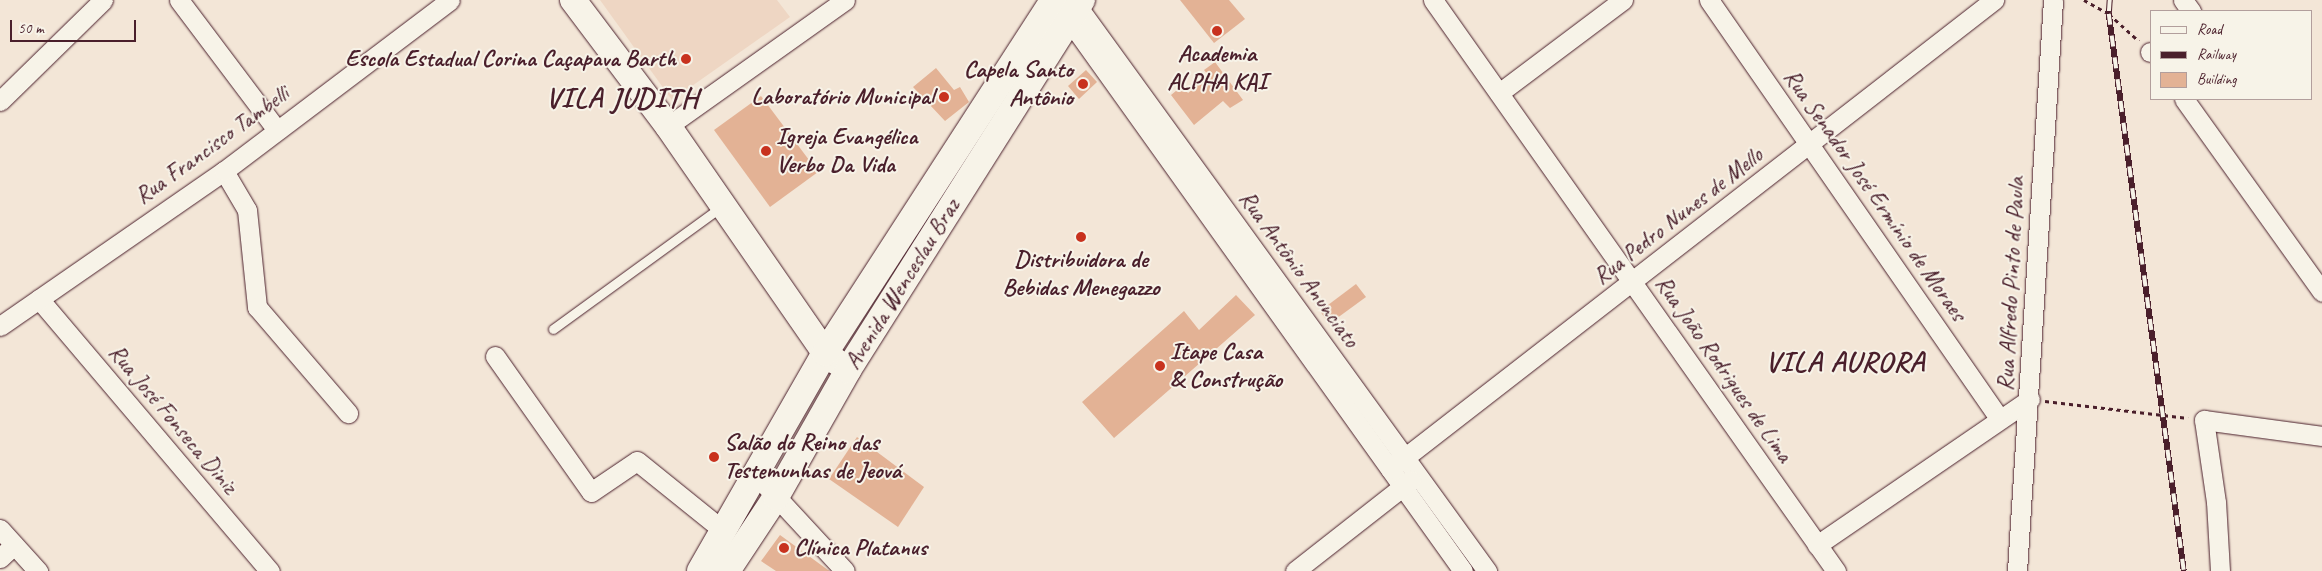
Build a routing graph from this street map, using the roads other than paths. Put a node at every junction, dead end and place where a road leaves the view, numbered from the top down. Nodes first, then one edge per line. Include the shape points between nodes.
1 (103, 0) edge
2 (179, 0) edge
3 (450, 0) edge
4 (573, 0) edge
5 (845, 0) edge
6 (1433, 0) edge
7 (1623, 0) edge
8 (1709, 0) edge
9 (1994, 0) edge
10 (2053, 0) edge
11 (1068, 5) edge
12 (1499, 93) junction
13 (2185, 100) edge
14 (0, 101) edge
15 (668, 126) junction
16 (277, 130) junction
17 (1810, 146) junction
18 (224, 171) junction
19 (936, 181) junction
20 (958, 195) junction
21 (723, 205) junction
22 (1267, 282) junction
23 (1633, 284) junction
24 (2322, 292) edge
25 (39, 299) junction
26 (0, 326) edge
27 (553, 329) dead end
28 (825, 353) junction
29 (495, 356) dead end
30 (848, 370) junction
31 (2030, 399) junction
32 (348, 413) dead end
33 (1999, 418) junction
34 (2322, 436) edge
35 (1405, 457) junction
36 (1390, 469) junction
37 (1418, 475) junction
38 (757, 476) junction
39 (1402, 487) junction
40 (776, 497) junction
41 (0, 529) edge
42 (725, 532) junction
43 (14, 545) junction
44 (1817, 545) junction
45 (0, 558) edge
46 (38, 571) edge
47 (269, 571) edge
48 (700, 571) edge
49 (727, 571) edge
50 (845, 571) edge
51 (1295, 571) edge
52 (1463, 571) edge
53 (1487, 571) edge
54 (1836, 571) edge
55 (2017, 571) edge
56 (2220, 571) edge

1 - 14 street
2 - 16 street
3 - 16 street, Rua Francisco Tambelli
4 - 15 main road
5 - 15 street
6 - 12 street, Rua João Rodrigues de Lima
7 - 12 street
8 - 17 street, Rua Senador José Ermínio de Moraes
9 - 17 street, Rua Pedro Nunes de Mello
10 - 31 street, Rua Alfredo Pinto de Paula
11 - 19 main road, Avenida Wenceslau Braz
11 - 20 main road, Avenida Wenceslau Braz
11 - 22 street, Rua Antônio Anunciato
12 - 23 street, Rua João Rodrigues de Lima
13 - 24 street
15 - 21 main road
16 - 18 street, Rua Francisco Tambelli
17 - 23 street, Rua Pedro Nunes de Mello
17 - 33 street, Rua Senador José Ermínio de Moraes
18 - 25 street, Rua Francisco Tambelli
18 - 32 street via 247,210 257,307
19 - 20 main road
19 - 28 main road, Avenida Wenceslau Braz
20 - 30 main road, Avenida Wenceslau Braz
21 - 27 lane
21 - 28 main road
22 - 35 street, Rua Antônio Anunciato
22 - 36 street, Rua Antônio Anunciato
23 - 35 street, Rua Pedro Nunes de Mello
23 - 44 street, Rua João Rodrigues de Lima
25 - 26 street, Rua Francisco Tambelli
25 - 47 street, Rua José Fonseca Diniz
28 - 30 main road
28 - 38 main road, Avenida Wenceslau Braz
29 - 42 street via 591,492 636,461
30 - 40 main road, Avenida Wenceslau Braz
31 - 33 street
31 - 55 street, Rua Alfredo Pinto de Paula
33 - 44 street
34 - 56 street via 2204,420 2216,502
35 - 36 street, Rua Pedro Nunes de Mello
35 - 37 street, Rua Antônio Anunciato
36 - 39 street, Rua Antônio Anunciato
37 - 39 street
37 - 53 street, Rua Antônio Anunciato
38 - 40 street
38 - 42 main road, Avenida Wenceslau Braz
39 - 51 street
39 - 52 street, Rua Antônio Anunciato
40 - 49 main road, Avenida Wenceslau Braz
40 - 50 street
41 - 43 street
42 - 48 main road, Avenida Wenceslau Braz
43 - 45 street
43 - 46 street
44 - 54 street, Rua João Rodrigues de Lima

